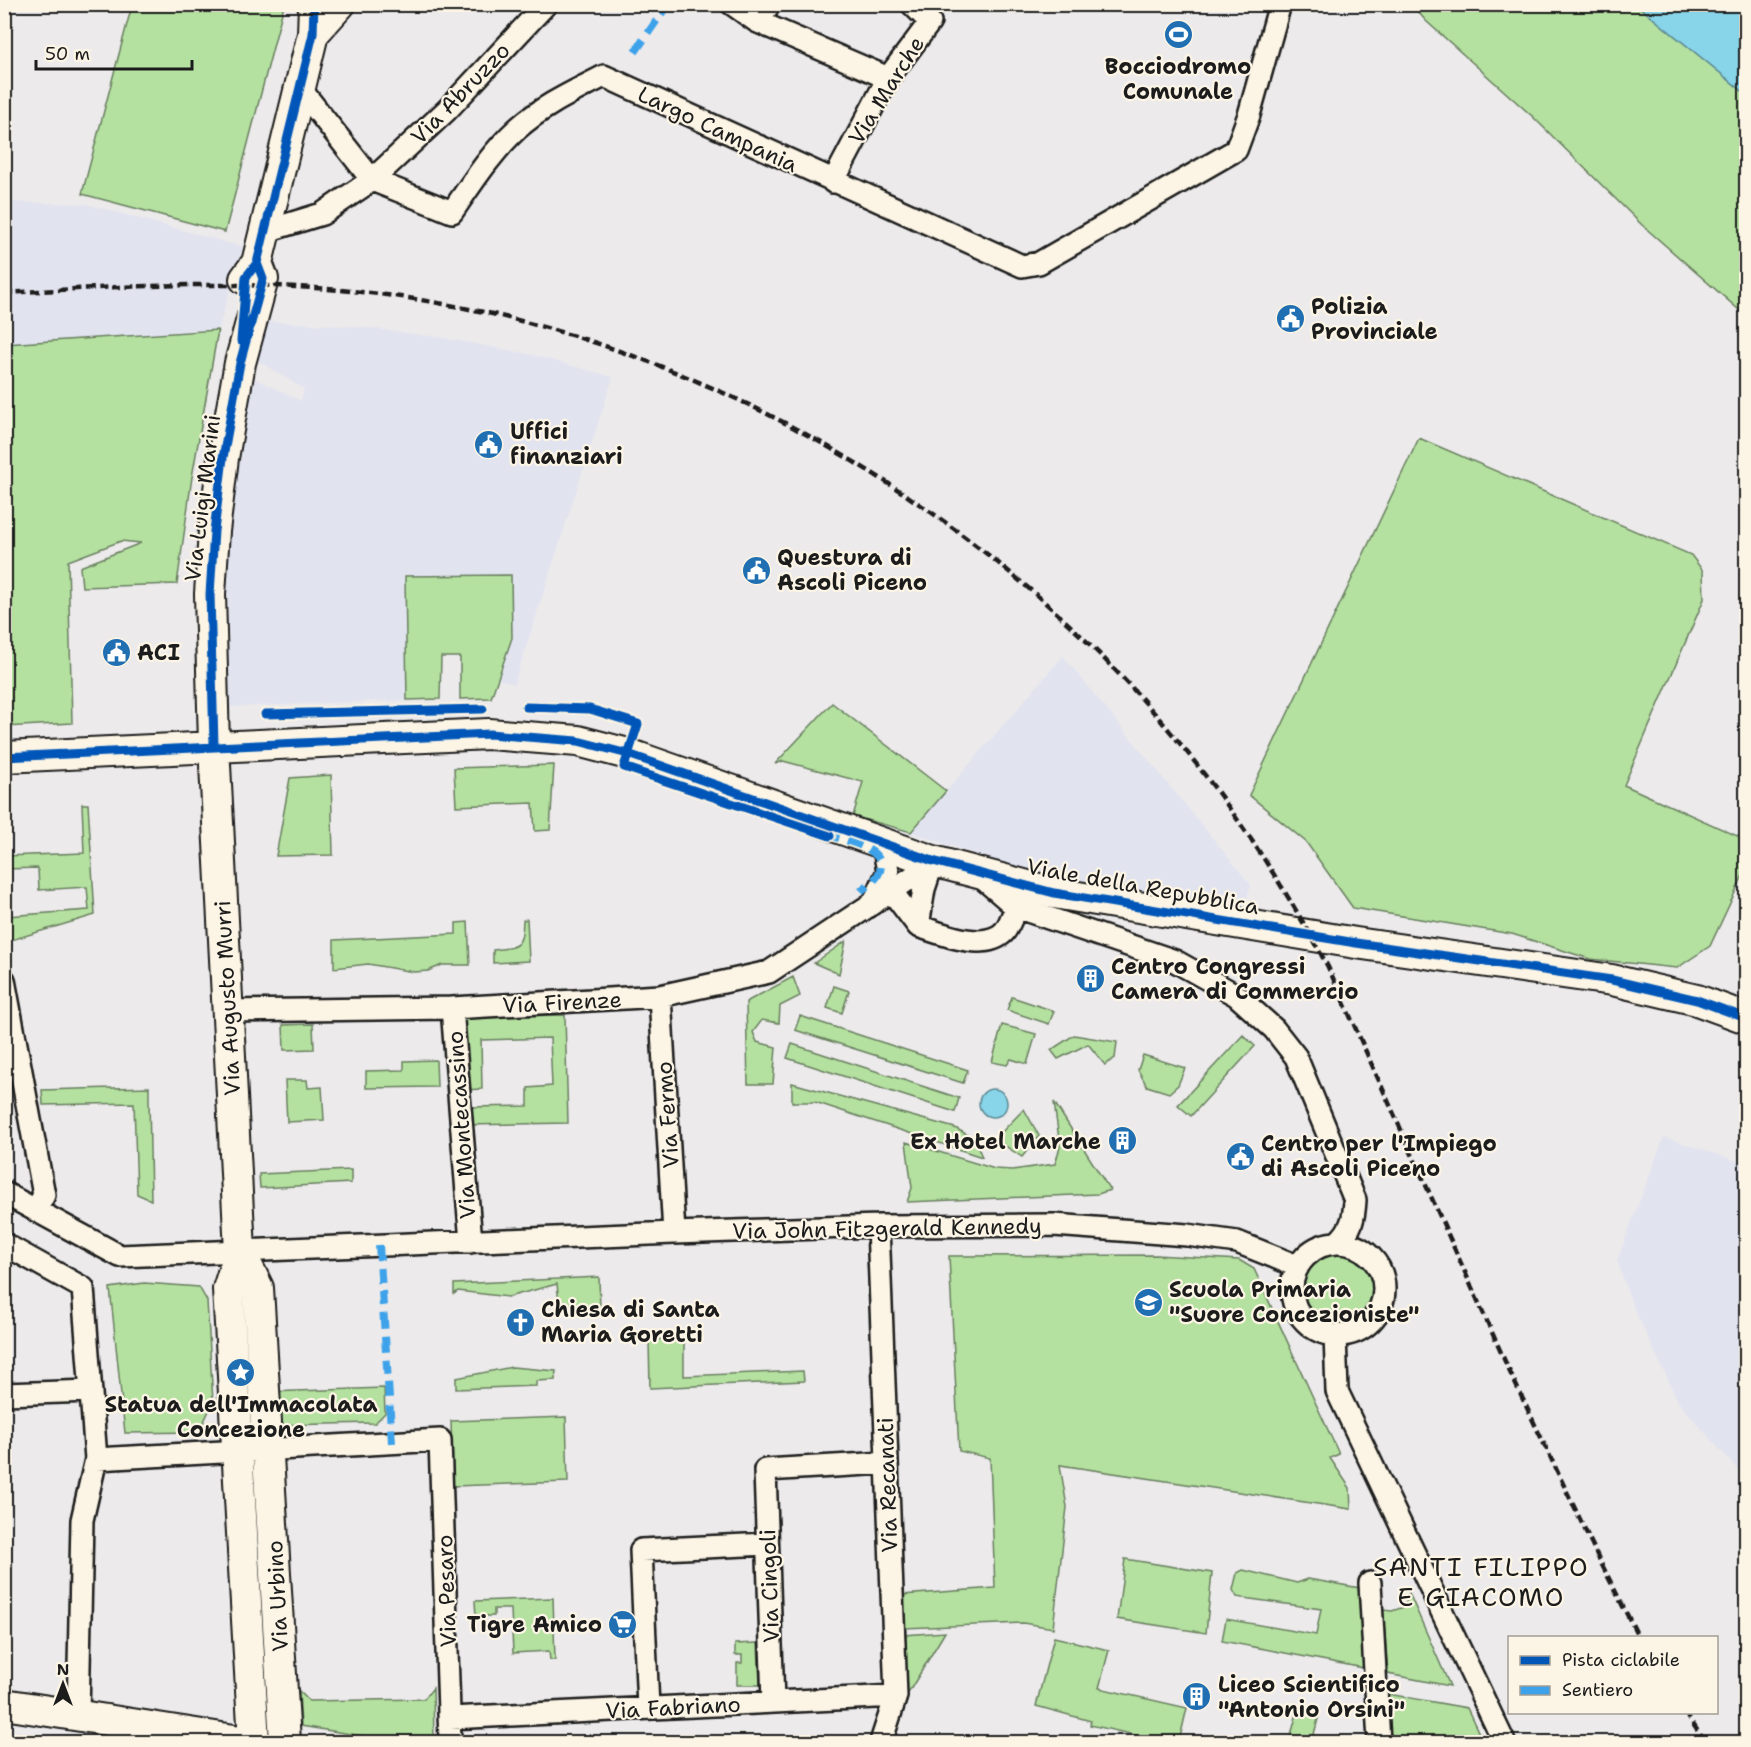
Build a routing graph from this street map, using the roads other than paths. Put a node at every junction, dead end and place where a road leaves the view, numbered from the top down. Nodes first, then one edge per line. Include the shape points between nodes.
1 (340, 4) edge
2 (546, 4) edge
3 (732, 4) edge
4 (770, 4) edge
5 (912, 4) edge
6 (1280, 4) edge
7 (313, 19) edge
8 (756, 21) junction
9 (888, 78) junction
10 (299, 87) junction
11 (372, 180) junction
12 (833, 182) junction
13 (263, 232) junction
14 (214, 745) junction
15 (4, 757) edge
16 (883, 844) junction
17 (933, 861) junction
18 (978, 873) junction
19 (899, 901) dead end
20 (873, 902) junction
21 (1016, 907) junction
22 (918, 926) junction
23 (4, 980) edge
24 (660, 996) junction
25 (452, 1008) junction
26 (228, 1011) junction
27 (1746, 1018) edge
28 (4, 1192) edge
29 (36, 1210) junction
30 (878, 1226) junction
31 (674, 1233) junction
32 (471, 1242) junction
33 (1338, 1242) junction
34 (4, 1244) edge
35 (240, 1251) junction
36 (1297, 1266) junction
37 (1335, 1335) junction
38 (91, 1391) junction
39 (4, 1394) edge
40 (268, 1449) junction
41 (237, 1451) junction
42 (96, 1459) junction
43 (886, 1463) junction
44 (768, 1544) junction
45 (1370, 1583) dead end
46 (896, 1696) junction
47 (773, 1702) junction
48 (4, 1704) edge
49 (648, 1708) junction
50 (78, 1716) junction
51 (450, 1718) junction
52 (247, 1743) edge
53 (254, 1743) edge
54 (285, 1743) edge
55 (450, 1743) edge
56 (881, 1743) edge
57 (1379, 1743) edge
58 (1504, 1743) edge

1 - 7 street
2 - 11 street, Via Abruzzo via 447,110
3 - 8 street
4 - 8 street
5 - 9 street, Via Marche via 930,22
6 - 12 street, Largo Campania via 1236,150 1047,260 1022,266
7 - 10 street, Via Luigi Marini
8 - 9 street
9 - 12 street, Via Marche
10 - 11 street
10 - 13 street, Via Luigi Marini
11 - 12 street, Largo Campania via 452,212 491,156 519,128 556,101 604,76
11 - 13 street, Via Abruzzo via 322,214
13 - 14 street, Via Luigi Marini via 257,263 246,277 240,363 214,531 210,594
14 - 15 street, Viale della Repubblica
14 - 16 street, Viale della Repubblica via 489,734 578,741 628,754
14 - 26 street, Via Augusto Murri
16 - 17 street, Viale della Repubblica
16 - 20 street via 888,871
17 - 18 street, Viale della Repubblica
17 - 20 street, Via Firenze
17 - 22 street
18 - 21 street
18 - 27 street, Viale della Repubblica via 1054,893 1160,912 1612,980 1697,1000
19 - 22 street
20 - 24 street, Via Firenze via 769,972
21 - 22 street via 1003,933 988,940 959,940
21 - 33 street via 1175,961 1236,995 1274,1029 1296,1057 1355,1200 1353,1220
23 - 29 street via 44,1194
24 - 25 street, Via Firenze
24 - 31 street, Via Fermo
25 - 26 street, Via Firenze
25 - 32 street, Via Montecassino
26 - 35 street, Via Augusto Murri
28 - 29 street
29 - 35 street, Via John Fitzgerald Kennedy via 120,1256
30 - 31 street, Via John Fitzgerald Kennedy
30 - 36 street, Via John Fitzgerald Kennedy via 1054,1225 1187,1235 1237,1242
30 - 43 street, Via Recanati
31 - 32 street, Via John Fitzgerald Kennedy
32 - 35 street, Via John Fitzgerald Kennedy
33 - 36 street via 1315,1249
33 - 37 street via 1364,1250 1373,1259 1380,1270 1384,1297 1366,1325 1349,1334
34 - 38 street via 83,1288
35 - 40 street, Via Urbino via 258,1288
35 - 41 street, Via Urbino via 228,1289
36 - 37 street via 1291,1292 1294,1305 1310,1326
37 - 58 street via 1337,1391
38 - 39 street
38 - 42 street
40 - 41 street
40 - 51 street, Via Pesaro via 440,1440
40 - 54 street, Via Urbino
41 - 42 street
41 - 53 street, Via Urbino
42 - 50 street via 82,1520
43 - 44 street, Via Cingoli via 765,1470
43 - 46 street, Via Recanati
44 - 47 street, Via Cingoli
44 - 49 street via 641,1550
45 - 57 street
46 - 47 street, Via Fabriano
46 - 56 street, Via Recanati
47 - 49 street, Via Fabriano
48 - 50 street
49 - 51 street, Via Fabriano
50 - 52 street
51 - 55 street, Via Pesaro

